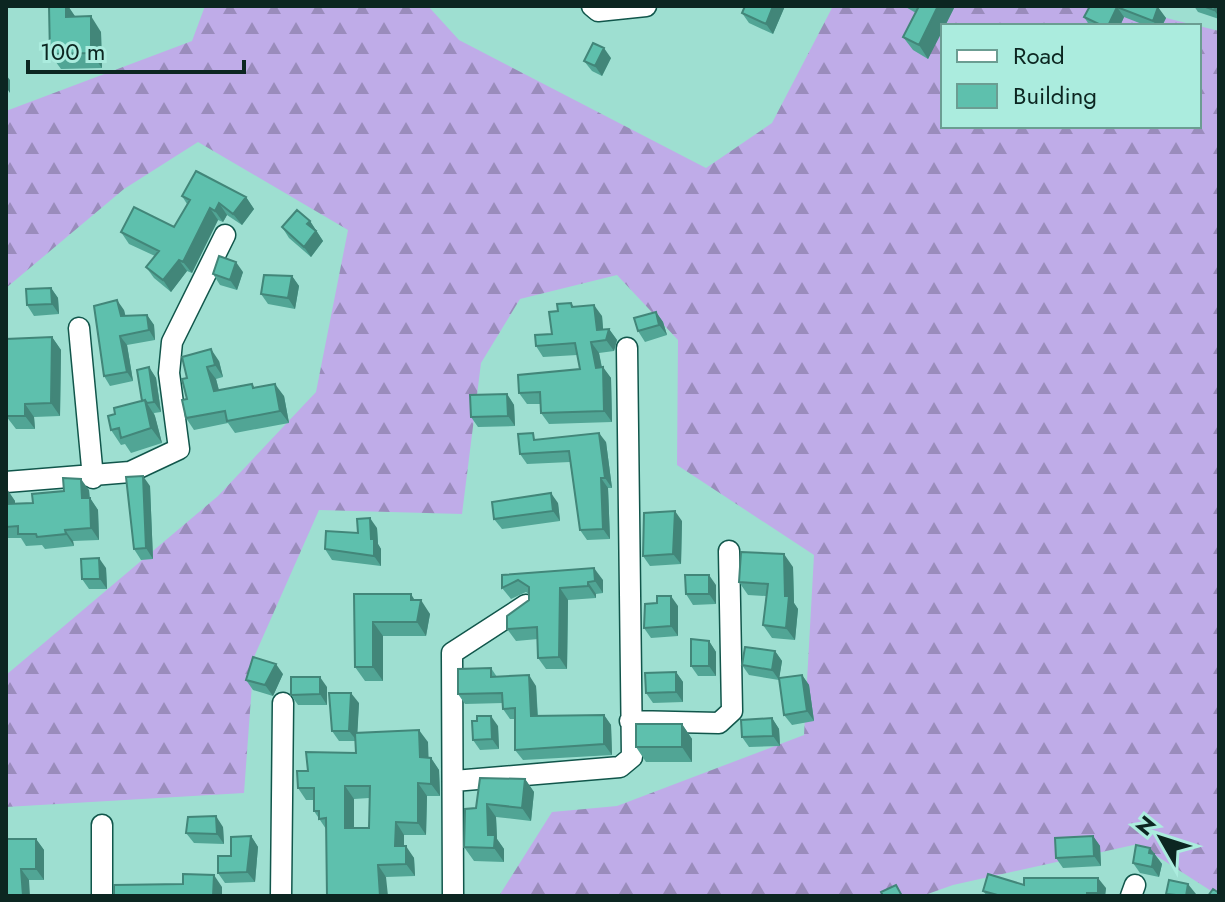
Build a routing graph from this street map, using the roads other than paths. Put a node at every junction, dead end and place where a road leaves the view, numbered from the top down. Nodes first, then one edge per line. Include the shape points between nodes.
1 (592, 6) edge
2 (646, 6) edge
3 (225, 235) dead end
4 (79, 328) dead end
5 (627, 348) dead end
6 (93, 478) junction
7 (6, 482) edge
8 (729, 551) dead end
9 (526, 605) edge
10 (283, 703) dead end
11 (630, 721) junction
12 (454, 781) junction
13 (102, 825) dead end
14 (102, 896) edge
15 (281, 896) edge
16 (453, 896) edge

1 - 2 street via 598,11
3 - 6 street via 172,342 169,373 179,449 130,472
4 - 6 street
5 - 11 street
6 - 7 street
8 - 11 street via 732,711 719,723
9 - 12 street via 452,653
10 - 15 street
11 - 12 street via 632,757 627,765
12 - 16 street
13 - 14 street

